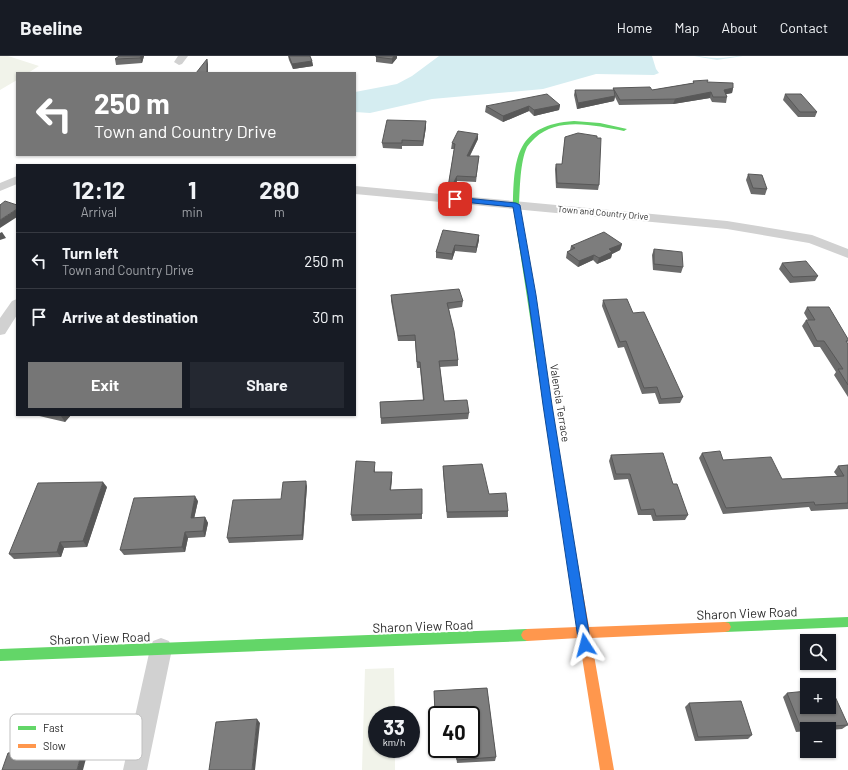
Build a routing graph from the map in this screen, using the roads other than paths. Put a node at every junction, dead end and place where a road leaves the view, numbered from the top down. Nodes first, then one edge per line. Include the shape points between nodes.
1 (624, 129) dead end
2 (16, 180) edge
3 (0, 187) edge
4 (356, 190) edge
5 (516, 205) junction
6 (848, 254) edge
7 (16, 306) edge
8 (0, 330) edge
9 (848, 622) edge
10 (583, 633) junction
11 (162, 649) junction
12 (0, 656) edge
13 (142, 739) edge
14 (137, 760) edge
15 (135, 770) edge
16 (607, 770) edge

1 - 5 street, Valencia Terrace via 574,124 551,127 537,133 524,146
2 - 3 street
4 - 5 street, Town and Country Drive
5 - 6 street, Town and Country Drive via 727,225 812,239
5 - 10 street, Valencia Terrace
7 - 8 street
9 - 10 street, Sharon View Road
10 - 11 street, Sharon View Road
10 - 16 street, Valencia Terrace
11 - 12 street, Sharon View Road
11 - 13 street
14 - 15 street

